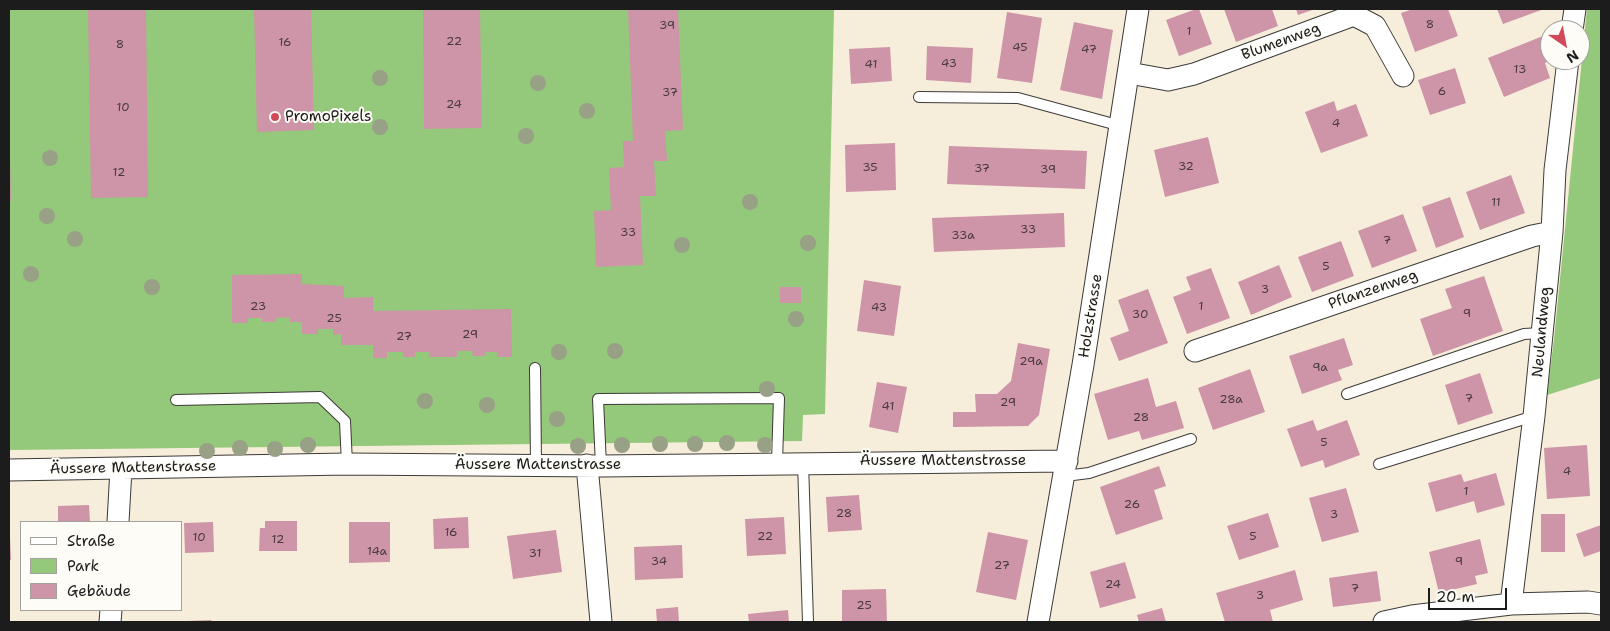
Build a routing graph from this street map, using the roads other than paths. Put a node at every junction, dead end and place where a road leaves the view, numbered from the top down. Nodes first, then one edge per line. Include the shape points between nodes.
1 (1138, 9) edge
2 (1567, 70) edge
3 (1129, 73) junction
4 (1403, 76) dead end
5 (919, 97) dead end
6 (1121, 126) junction
7 (1552, 232) junction
8 (1541, 333) junction
9 (1195, 351) dead end
10 (534, 368) dead end
11 (1347, 394) dead end
12 (176, 400) dead end
13 (1534, 416) junction
14 (1191, 439) dead end
15 (777, 462) junction
16 (803, 462) junction
17 (347, 464) junction
18 (1379, 464) dead end
19 (536, 465) junction
20 (594, 466) junction
21 (1066, 468) junction
22 (121, 469) junction
23 (9, 470) edge
24 (118, 521) edge
25 (1511, 604) junction
26 (1601, 604) edge
27 (1413, 619) edge
28 (601, 622) edge
29 (808, 622) edge
30 (1038, 622) edge
31 (1384, 622) edge

1 - 3 street, Holzstrasse
2 - 7 street, Neulandweg via 1555,170
3 - 4 street, Blumenweg via 1168,80 1194,74 1354,15 1375,26
3 - 6 street, Holzstrasse
5 - 6 lane via 1018,98
6 - 21 street, Holzstrasse
7 - 8 street, Neulandweg
7 - 9 street, Pflanzenweg via 1532,236
8 - 11 lane via 1524,334
8 - 13 street, Neulandweg
10 - 19 lane
12 - 17 lane via 320,398 345,421
13 - 18 lane
13 - 25 street, Neulandweg
14 - 21 lane via 1089,473
15 - 16 street, Äussere Mattenstrasse
15 - 20 street, Äussere Mattenstrasse
15 - 20 lane via 779,398 598,399
16 - 21 street, Äussere Mattenstrasse
16 - 29 lane
17 - 19 street, Äussere Mattenstrasse
17 - 22 street, Äussere Mattenstrasse
19 - 20 street, Äussere Mattenstrasse
20 - 28 street
21 - 30 street, Holzstrasse
22 - 23 street, Äussere Mattenstrasse
22 - 24 street
25 - 26 street
25 - 27 street
27 - 31 street

